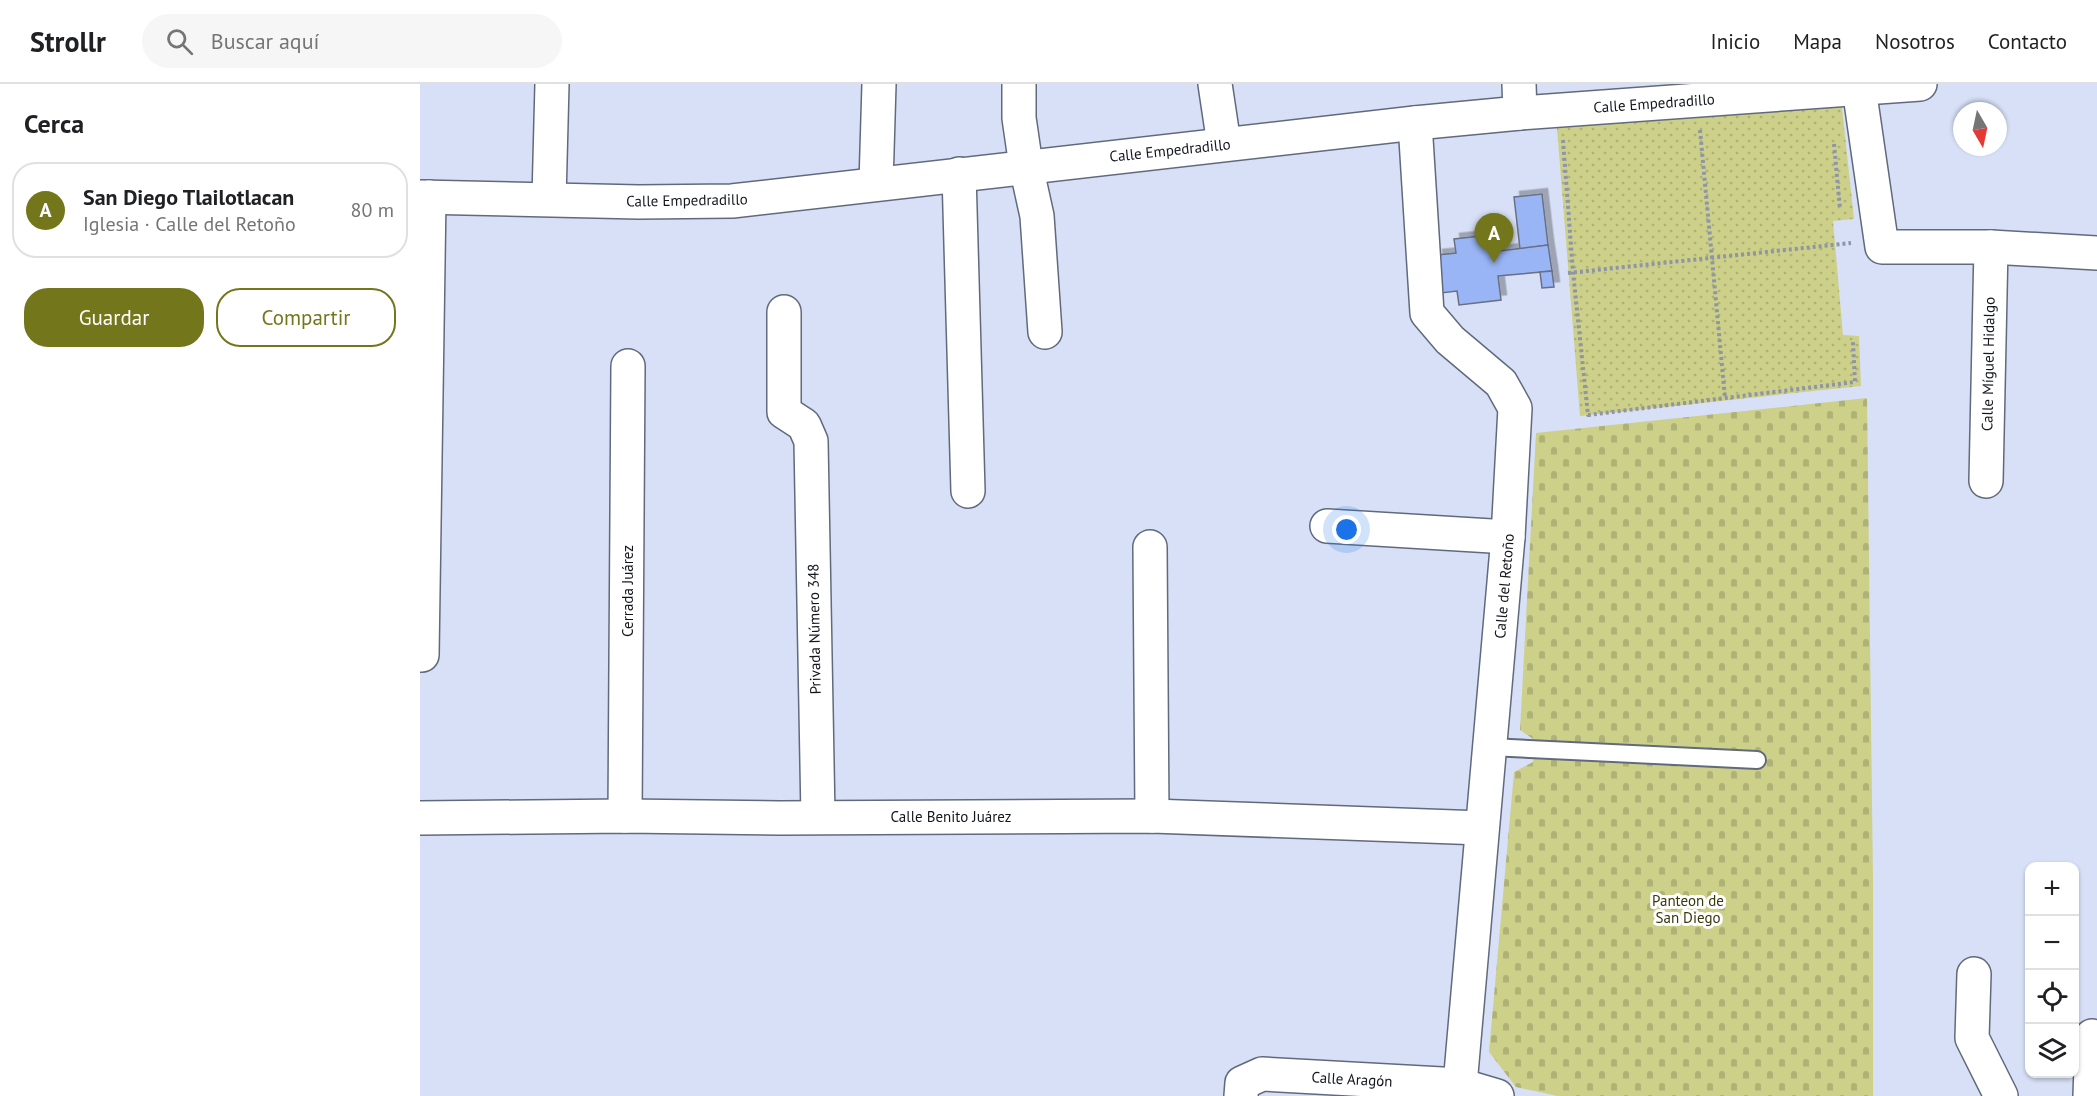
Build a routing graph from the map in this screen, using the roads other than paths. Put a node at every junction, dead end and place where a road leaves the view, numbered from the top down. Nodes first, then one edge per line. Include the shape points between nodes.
1 (552, 84) edge
2 (879, 84) edge
3 (1019, 84) edge
4 (1215, 84) edge
5 (1920, 84) edge
6 (1821, 87) edge
7 (1859, 88) junction
8 (1519, 98) edge
9 (1415, 123) junction
10 (1224, 144) junction
11 (1026, 166) junction
12 (959, 174) junction
13 (876, 184) junction
14 (425, 197) edge
15 (549, 199) junction
16 (1990, 247) junction
17 (2097, 253) edge
18 (784, 312) dead end
19 (1045, 332) dead end
20 (628, 366) dead end
21 (1986, 481) dead end
22 (968, 491) dead end
23 (1327, 526) dead end
24 (1508, 537) junction
25 (1150, 547) dead end
26 (422, 655) dead end
27 (1490, 747) junction
28 (1757, 760) dead end
29 (626, 816) junction
30 (1152, 816) junction
31 (818, 817) junction
32 (420, 818) edge
33 (1482, 828) junction
34 (1974, 974) dead end
35 (2092, 1036) dead end
36 (1460, 1085) junction
37 (1241, 1089) edge
38 (1497, 1096) edge
39 (2001, 1096) edge
40 (2090, 1096) edge

1 - 15 street
2 - 13 street
3 - 11 street
4 - 10 street
5 - 7 street, Calle Empedradillo
6 - 7 street, Calle Empedradillo
6 - 8 street, Calle Empedradillo
7 - 16 street via 1870,244
8 - 9 street, Calle Empedradillo
9 - 10 street, Calle Empedradillo
9 - 24 street, Calle del Retoño via 1427,313 1450,340 1501,383 1515,408
10 - 11 street, Calle Empedradillo
11 - 12 street, Calle Empedradillo
11 - 19 street via 1037,216
12 - 13 street, Calle Empedradillo
12 - 22 street
13 - 15 street, Calle Empedradillo via 732,201
14 - 15 street, Calle Empedradillo
14 - 26 street
16 - 17 street
16 - 21 street, Calle Míguel Hidalgo
18 - 31 street, Privada Número 348 via 784,412 804,425 811,441
20 - 29 street, Cerrada Juárez
23 - 24 street
24 - 27 street, Calle del Retoño
25 - 30 street
27 - 28 lane
27 - 33 street, Calle del Retoño
29 - 31 street, Calle Benito Juárez
29 - 32 street, Calle Benito Juárez
30 - 31 street, Calle Benito Juárez
30 - 33 street, Calle Benito Juárez
33 - 36 street, Calle del Retoño
34 - 39 street via 1972,1038
35 - 40 street
36 - 37 street, Calle Aragón via 1262,1074
36 - 38 street, Calle Aragón

